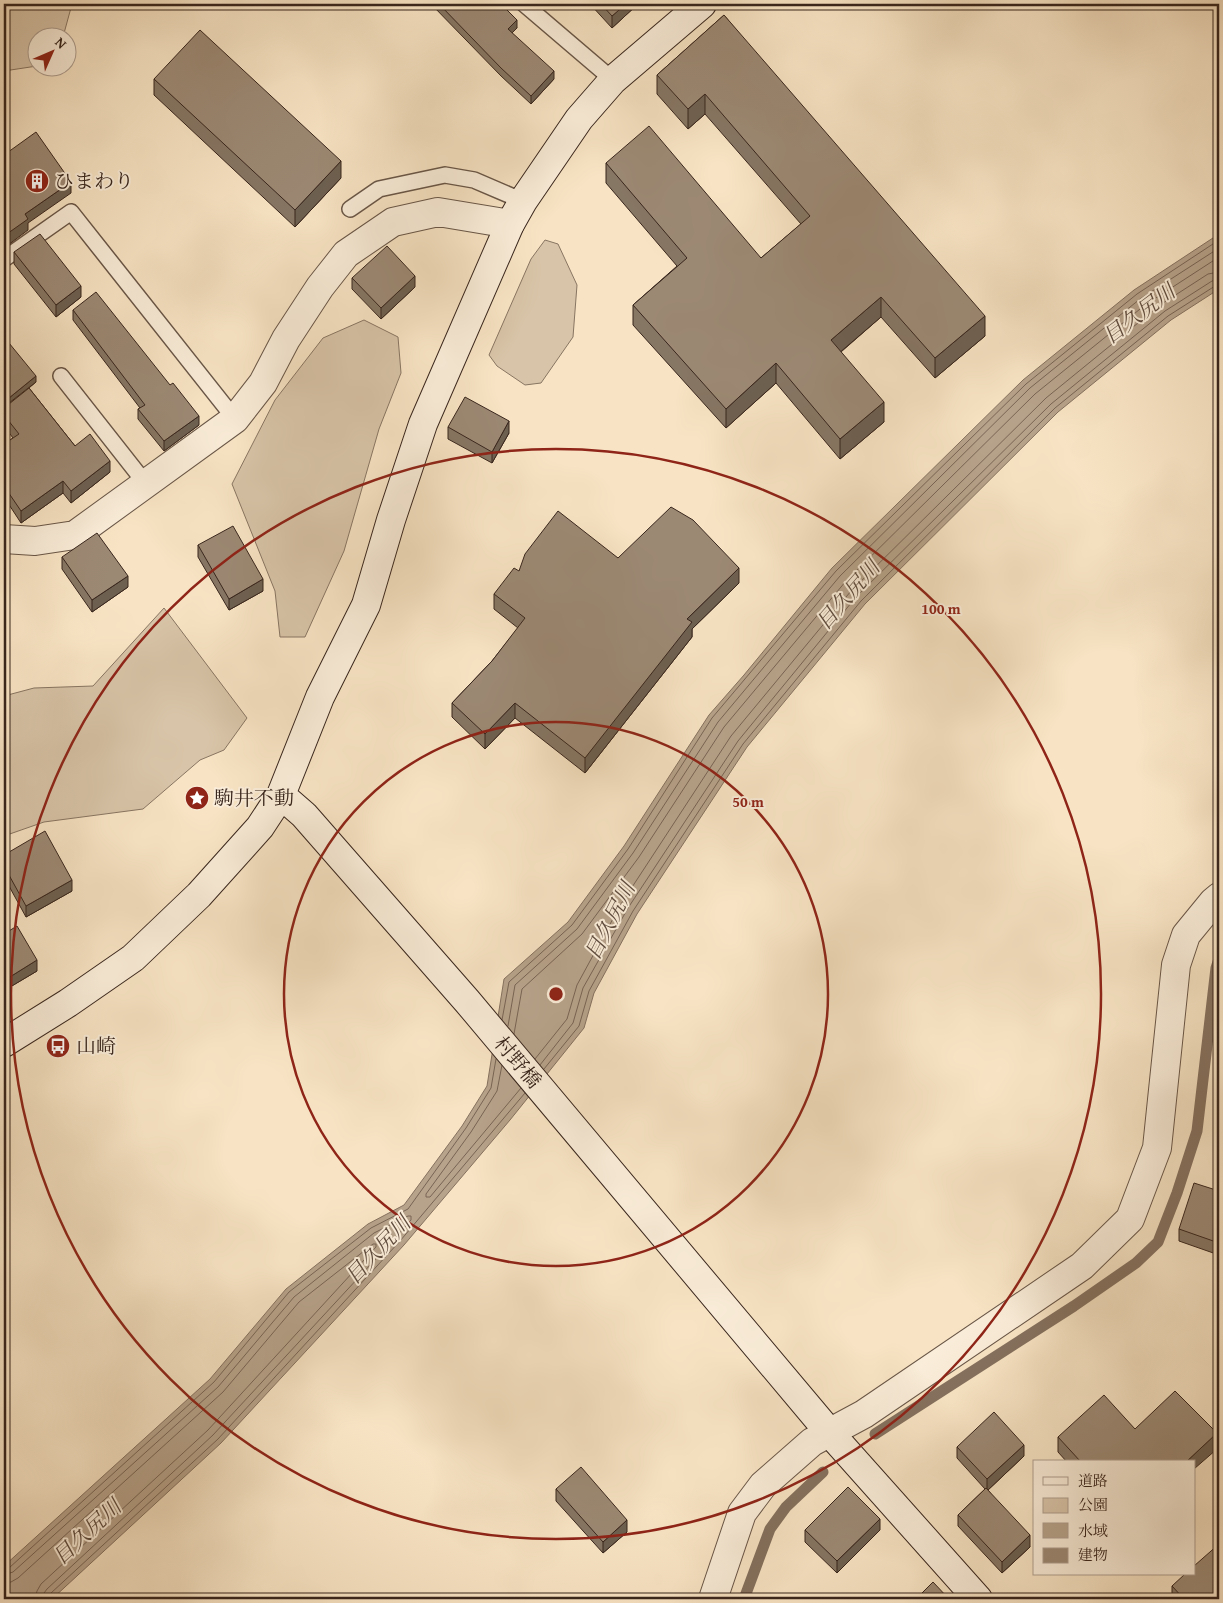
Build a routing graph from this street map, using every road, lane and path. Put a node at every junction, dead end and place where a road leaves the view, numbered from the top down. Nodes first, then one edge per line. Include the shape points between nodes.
1 (524, 4) edge
2 (702, 4) edge
3 (613, 80) junction
4 (350, 209) dead end
5 (516, 213) junction
6 (4, 259) edge
7 (60, 376) dead end
8 (235, 419) junction
9 (146, 484) junction
10 (4, 539) edge
11 (281, 795) junction
12 (1219, 897) edge
13 (4, 1043) edge
14 (829, 1432) junction
15 (713, 1599) edge
16 (978, 1599) edge

1 - 3 lane
2 - 3 street
3 - 5 street via 579,119
4 - 5 lane via 380,190 445,175 474,180
5 - 8 street via 438,212 393,222 346,254 320,287 262,383
5 - 11 street via 423,424 366,605 320,697
6 - 8 lane via 71,212
7 - 9 lane
8 - 9 street
9 - 10 street via 75,535 35,541
11 - 13 street via 260,827 199,895 133,958
11 - 14 street, 村野橋 via 304,816 467,1001
12 - 14 street via 1186,935 1176,965 1156,1148 1130,1219 1082,1266 864,1414
14 - 15 street via 802,1450 763,1485 742,1513
14 - 16 street, 村野橋

